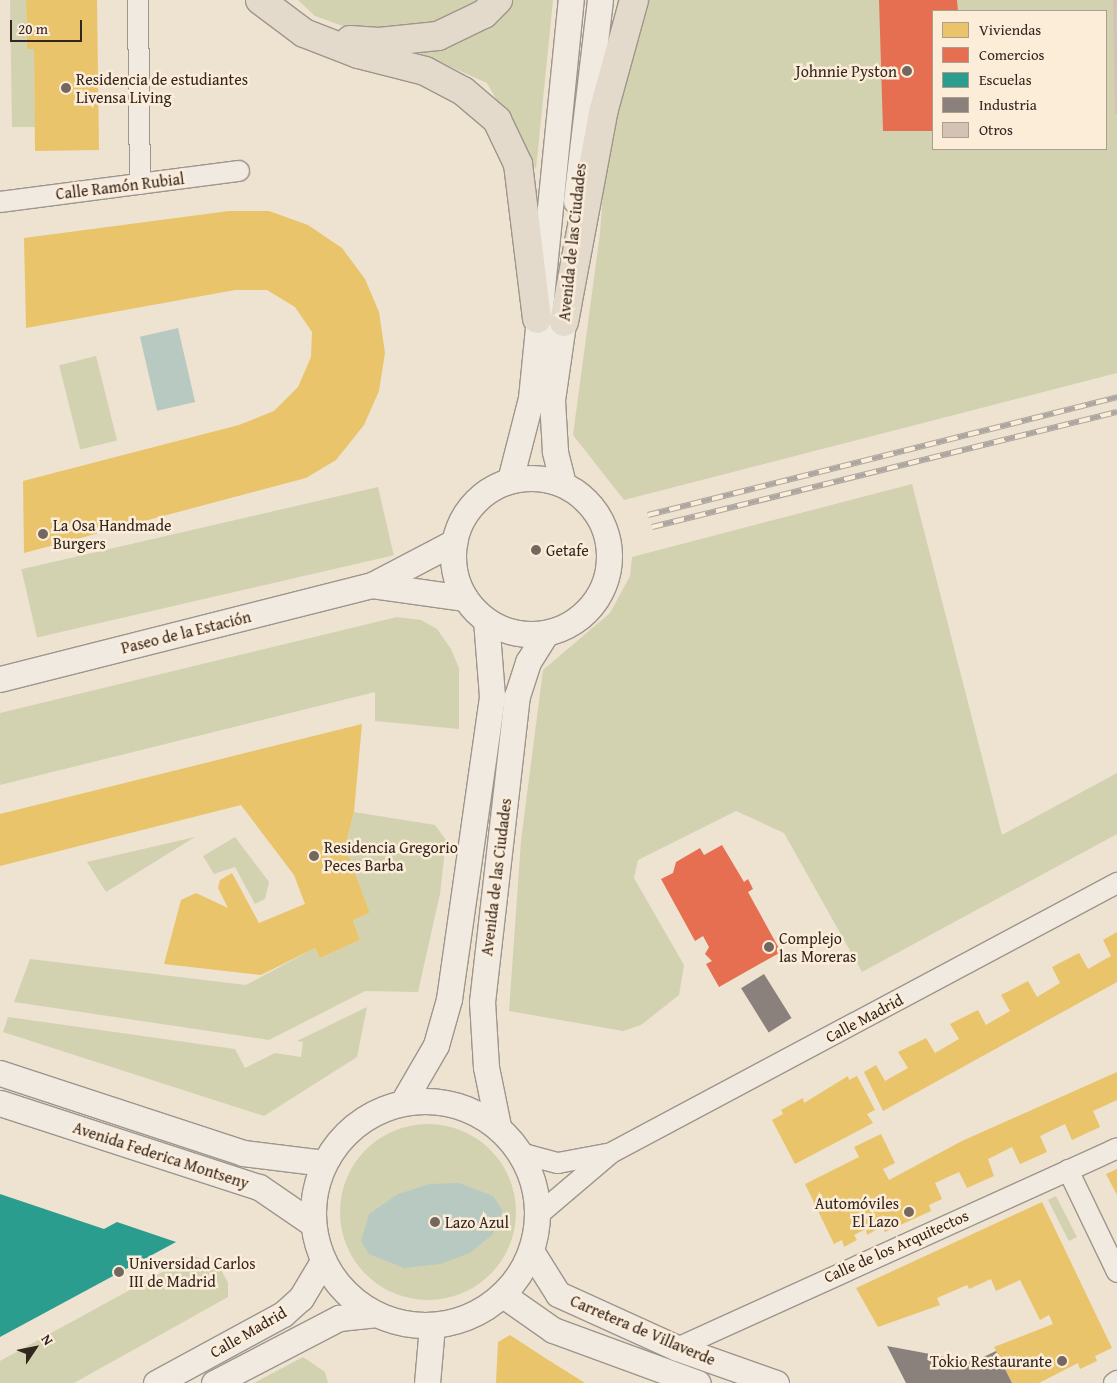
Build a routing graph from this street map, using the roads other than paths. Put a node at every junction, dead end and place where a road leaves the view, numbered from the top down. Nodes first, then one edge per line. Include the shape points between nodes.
1 (138, 0) edge
2 (260, 0) edge
3 (498, 0) edge
4 (571, 0) edge
5 (600, 0) edge
6 (634, 0) edge
7 (304, 33) junction
8 (239, 171) dead end
9 (140, 184) junction
10 (0, 202) edge
11 (537, 319) junction
12 (564, 322) junction
13 (510, 480) junction
14 (563, 484) junction
15 (454, 542) junction
16 (372, 585) junction
17 (465, 598) junction
18 (486, 620) junction
19 (546, 633) junction
20 (0, 679) edge
21 (1116, 885) edge
22 (0, 1073) edge
23 (403, 1102) junction
24 (0, 1103) edge
25 (498, 1126) junction
26 (1117, 1148) edge
27 (520, 1153) junction
28 (611, 1153) junction
29 (324, 1163) junction
30 (1068, 1170) junction
31 (538, 1216) junction
32 (313, 1224) junction
33 (531, 1251) junction
34 (323, 1261) junction
35 (1117, 1272) edge
36 (503, 1295) junction
37 (375, 1314) junction
38 (432, 1326) junction
39 (677, 1348) junction
40 (156, 1383) edge
41 (214, 1383) edge
42 (427, 1383) edge
43 (698, 1383) edge
44 (776, 1383) edge

1 - 9 street
2 - 7 highway
3 - 7 highway via 484,14 438,36 379,42
4 - 11 street, Avenida de las Ciudades
5 - 12 street, Avenida de las Ciudades
6 - 12 highway via 604,109
7 - 11 highway via 358,54 425,71 463,91 497,120 518,164
8 - 9 street, Calle Ramón Rubial
9 - 10 street, Calle Ramón Rubial
11 - 13 street, Avenida de las Ciudades via 531,398
12 - 14 street, Avenida de las Ciudades via 552,400 555,451
13 - 14 street via 537,477
13 - 15 street via 473,503
14 - 19 street via 584,497 600,516 609,540 610,565 603,589 589,610 569,625
15 - 16 street, Paseo de la Estación
15 - 17 street via 454,571
16 - 17 street, Paseo de la Estación
16 - 20 street, Paseo de la Estación
17 - 18 street
18 - 19 street via 525,634
18 - 23 street, Avenida de las Ciudades via 492,696 449,999 436,1045
19 - 25 street, Avenida de las Ciudades via 528,662 517,696 482,1002 486,1067
21 - 28 street, Calle Madrid
22 - 29 street, Avenida Federica Montseny via 243,1153
23 - 25 street via 436,1100 461,1107
23 - 29 street via 371,1114 343,1135
24 - 32 street, Avenida Federica Montseny via 258,1187
25 - 27 street
26 - 30 street, Calle de los Arquitectos
27 - 28 street, Calle Madrid via 558,1163
27 - 31 street via 534,1183
28 - 31 street, Calle Madrid
29 - 32 street via 314,1192
30 - 35 street
30 - 39 street, Calle de los Arquitectos
31 - 33 street
32 - 34 street
33 - 36 street
33 - 39 street, Carretera de Villaverde via 558,1294
34 - 37 street via 347,1294
34 - 40 street, Calle Madrid via 301,1298 283,1314
36 - 38 street via 470,1317
36 - 43 street, Carretera de Villaverde via 553,1330
37 - 38 street via 402,1324
37 - 41 street, Calle Madrid via 339,1318
38 - 42 street
39 - 44 street, Carretera de Villaverde

